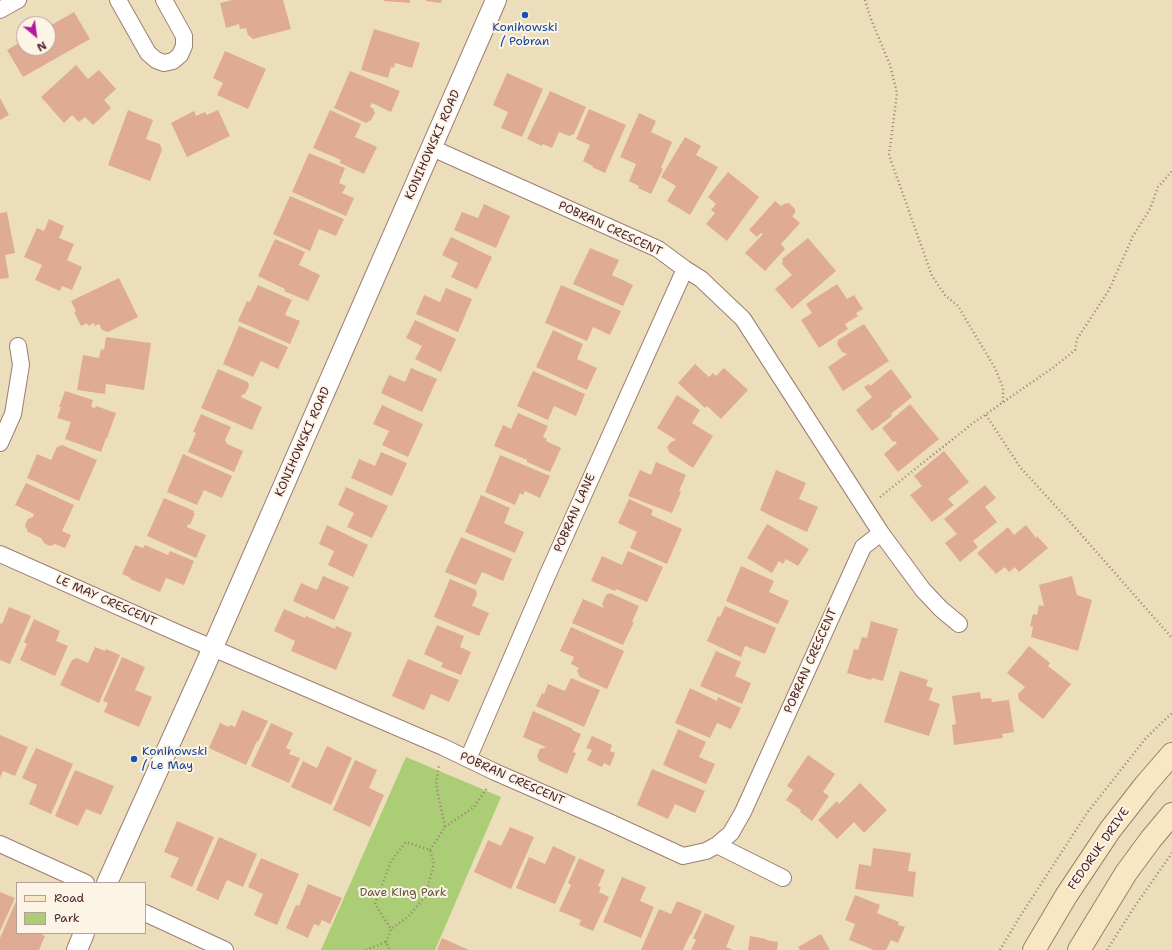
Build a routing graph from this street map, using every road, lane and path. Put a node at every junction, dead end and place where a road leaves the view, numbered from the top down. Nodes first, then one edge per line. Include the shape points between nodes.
1 (18, 0) edge
2 (118, 0) edge
3 (164, 0) edge
4 (496, 0) edge
5 (865, 0) edge
6 (0, 10) edge
7 (432, 148) junction
8 (1172, 171) edge
9 (685, 269) junction
10 (18, 346) dead end
11 (1003, 403) junction
12 (986, 415) junction
13 (0, 443) edge
14 (866, 509) junction
15 (881, 533) junction
16 (0, 554) edge
17 (959, 624) dead end
18 (1172, 638) edge
19 (212, 648) junction
20 (1172, 713) edge
21 (443, 747) junction
22 (1172, 754) edge
23 (468, 759) junction
24 (495, 772) junction
25 (1172, 814) edge
26 (445, 827) junction
27 (0, 844) edge
28 (717, 845) junction
29 (430, 850) junction
30 (1172, 853) edge
31 (783, 878) dead end
32 (84, 882) edge
33 (108, 882) edge
34 (146, 913) edge
35 (391, 929) junction
36 (84, 934) edge
37 (386, 942) junction
38 (76, 950) edge
39 (225, 950) edge
40 (366, 950) edge
41 (390, 950) edge
42 (1000, 950) edge
43 (1034, 950) edge
44 (1079, 950) edge
45 (1107, 950) edge

1 - 6 street
2 - 3 street via 148,53 156,60 164,62 173,61 180,55 184,46 184,36
4 - 7 street, KONIHOWSKI ROAD
5 - 11 path via 890,65 896,93 889,155 932,276 945,295 958,306 995,368 1003,388
7 - 9 street, POBRAN CRESCENT via 658,249
7 - 19 street, KONIHOWSKI ROAD
8 - 11 path via 1158,187 1150,209 1133,236 1109,290 1078,339 1075,350
9 - 14 street, POBRAN CRESCENT via 702,280 743,319
9 - 23 street, POBRAN LANE
10 - 13 street via 21,365 13,414
11 - 12 path
12 - 14 path
12 - 18 path via 1020,467
14 - 15 street, POBRAN CRESCENT
15 - 17 street via 923,590
15 - 28 street, POBRAN CRESCENT via 863,547 743,812 731,833
16 - 19 street, LE MAY CRESCENT
19 - 21 street, POBRAN CRESCENT
19 - 33 street, KONIHOWSKI ROAD
20 - 42 path via 1146,738 1088,813
21 - 23 street, POBRAN CRESCENT
21 - 26 path via 436,785
22 - 43 main road, FEDORUK DRIVE via 1110,830
23 - 24 street, POBRAN CRESCENT
24 - 26 path via 474,807
24 - 28 street, POBRAN CRESCENT via 683,856 706,851
25 - 44 main road via 1126,873
26 - 29 path
27 - 32 street
28 - 31 street
29 - 35 path via 434,864 425,897 408,918
29 - 35 path via 406,842 391,861 375,904
30 - 45 path
34 - 39 street
35 - 37 path
36 - 38 street
37 - 40 path
37 - 41 path

